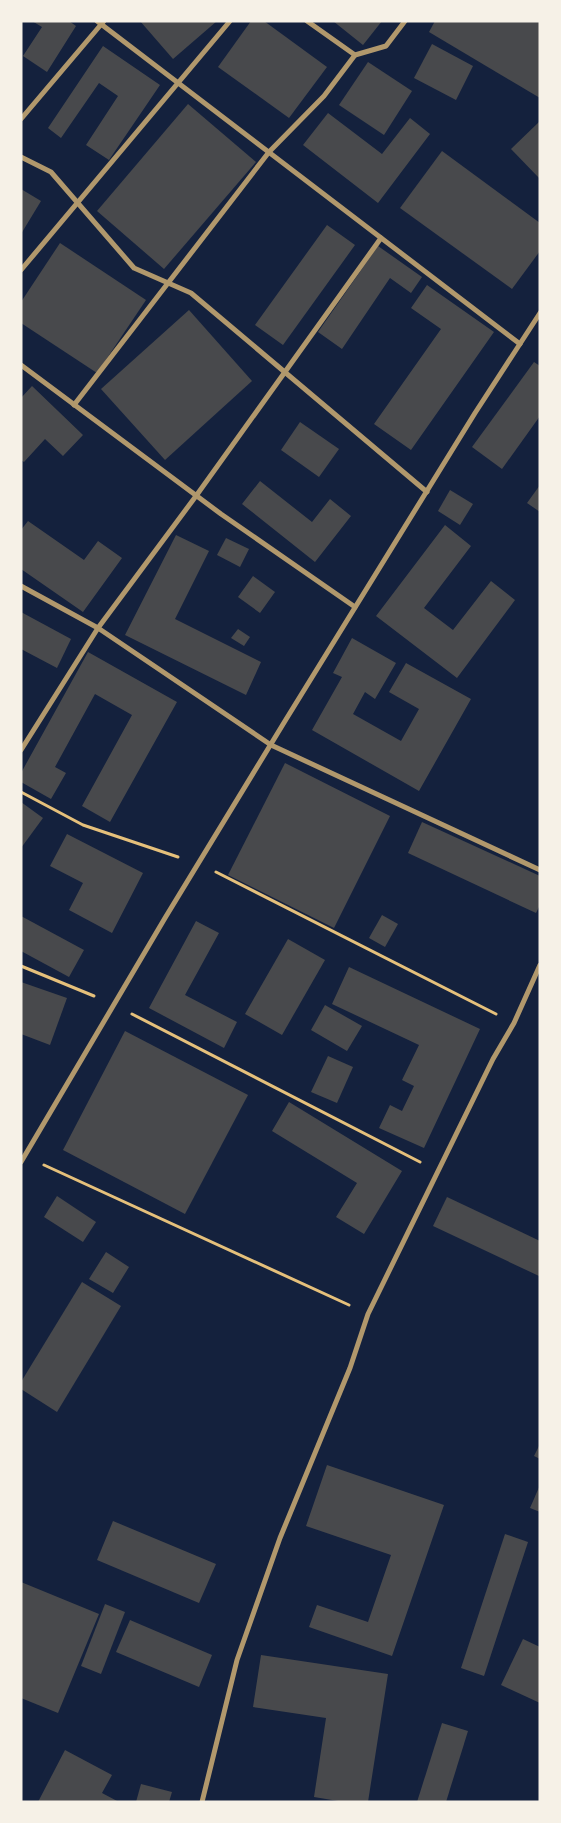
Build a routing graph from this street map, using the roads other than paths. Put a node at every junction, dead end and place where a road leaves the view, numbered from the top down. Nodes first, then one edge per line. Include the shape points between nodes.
1 (230, 21) edge
2 (307, 21) edge
3 (405, 21) edge
4 (101, 22) edge
5 (355, 55) junction
6 (178, 83) junction
7 (21, 119) edge
8 (269, 152) junction
9 (21, 156) edge
10 (78, 203) junction
11 (381, 238) junction
12 (21, 270) edge
13 (168, 283) junction
14 (540, 314) edge
15 (520, 344) junction
16 (21, 365) edge
17 (286, 372) junction
18 (74, 405) junction
19 (427, 492) junction
20 (196, 496) junction
21 (21, 586) edge
22 (355, 607) junction
23 (98, 628) junction
24 (271, 745) junction
25 (21, 750) edge
26 (540, 870) edge
27 (540, 965) edge
28 (21, 1162) edge
29 (202, 1802) edge

1 - 6 street
2 - 5 street
3 - 5 street via 386,46
4 - 6 street
4 - 7 street
5 - 8 street via 324,96
6 - 8 street
6 - 10 street
8 - 11 street
8 - 13 street
9 - 10 street via 51,172
10 - 12 street
10 - 13 street via 134,268
11 - 15 street
11 - 17 street
13 - 17 street via 191,293
13 - 18 street
14 - 15 street
15 - 19 street
16 - 18 street
17 - 19 street
17 - 20 street
18 - 20 street
19 - 22 street
20 - 22 street
20 - 23 street
21 - 23 street
22 - 24 street
23 - 24 street
23 - 25 street
24 - 26 street
24 - 28 street
27 - 29 street via 368,1314 350,1368 280,1538 237,1660

